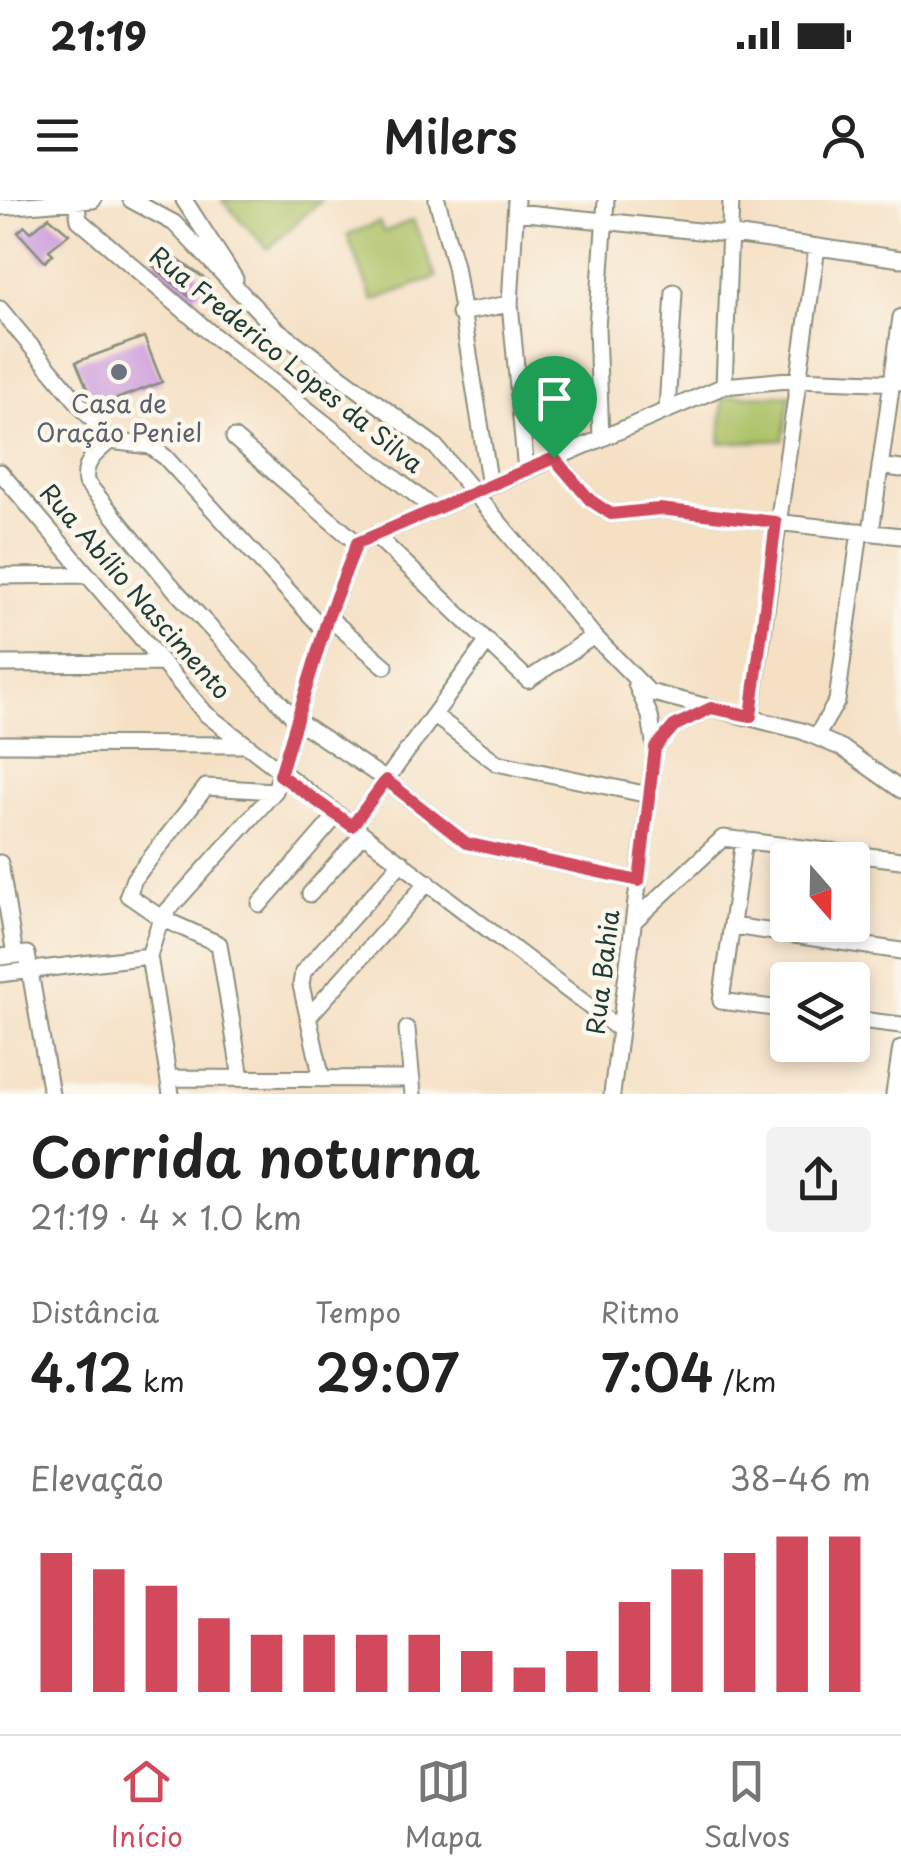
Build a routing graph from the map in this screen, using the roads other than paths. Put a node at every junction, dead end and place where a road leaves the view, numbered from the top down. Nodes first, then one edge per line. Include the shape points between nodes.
1 (132, 200) edge
2 (183, 200) edge
3 (436, 200) edge
4 (606, 200) edge
5 (731, 200) edge
6 (82, 201) edge
7 (517, 206) edge
8 (0, 207) edge
9 (164, 216) junction
10 (604, 222) junction
11 (727, 234) junction
12 (198, 238) junction
13 (817, 248) junction
14 (901, 259) edge
15 (674, 292) dead end
16 (510, 304) junction
17 (0, 309) edge
18 (459, 313) junction
19 (901, 317) edge
20 (798, 378) junction
21 (896, 383) edge
22 (724, 386) junction
23 (667, 410) junction
24 (234, 438) dead end
25 (601, 438) junction
26 (110, 441) junction
27 (554, 458) junction
28 (880, 466) junction
29 (901, 468) edge
30 (526, 471) junction
31 (0, 472) edge
32 (7, 488) edge
33 (483, 489) junction
34 (435, 510) junction
35 (776, 522) junction
36 (866, 531) junction
37 (375, 535) junction
38 (901, 536) edge
39 (357, 543) junction
40 (88, 575) junction
41 (0, 576) edge
42 (326, 624) junction
43 (594, 636) junction
44 (488, 641) junction
45 (162, 663) junction
46 (0, 664) edge
47 (385, 666) dead end
48 (635, 681) junction
49 (711, 708) junction
50 (435, 716) junction
51 (751, 716) junction
52 (295, 719) junction
53 (816, 737) junction
54 (0, 744) edge
55 (245, 745) junction
56 (655, 748) junction
57 (386, 780) junction
58 (278, 783) junction
59 (901, 790) edge
60 (649, 794) junction
61 (337, 815) junction
62 (357, 830) junction
63 (744, 840) junction
64 (901, 860) edge
65 (402, 862) junction
66 (0, 863) edge
67 (639, 881) junction
68 (428, 882) junction
69 (310, 894) dead end
70 (260, 904) dead end
71 (161, 918) junction
72 (634, 921) junction
73 (733, 926) junction
74 (901, 951) edge
75 (7, 956) edge
76 (149, 956) junction
77 (27, 971) junction
78 (0, 974) edge
79 (770, 1008) edge
80 (311, 1014) junction
81 (870, 1022) edge
82 (901, 1026) edge
83 (407, 1029) dead end
84 (620, 1030) junction
85 (901, 1048) edge
86 (322, 1079) junction
87 (237, 1084) edge
88 (170, 1086) edge
89 (412, 1087) edge
90 (45, 1093) edge
91 (612, 1094) edge
92 (894, 1094) edge

1 - 9 street
2 - 9 street via 180,215
2 - 12 street
3 - 18 street via 455,266
4 - 10 street
5 - 11 street
6 - 8 street
6 - 34 street, Rua Frederico Lopes da Silva via 79,220
7 - 10 street
7 - 16 street
9 - 12 street
10 - 11 street
10 - 25 street via 597,328
11 - 13 street
11 - 22 street
12 - 33 street via 274,328 410,424
13 - 14 street
13 - 20 street
15 - 23 street
16 - 18 street
16 - 30 street
17 - 26 street
18 - 33 street
19 - 21 street
20 - 21 street
20 - 22 street
20 - 35 street
21 - 28 street
22 - 23 street
23 - 25 street
24 - 39 street
25 - 27 street
26 - 42 street via 150,446 164,457
26 - 52 street via 89,461 86,482
27 - 30 street
27 - 35 street via 611,514 659,509
28 - 29 street
28 - 36 street
30 - 33 street
31 - 32 street, Rua Abílio Nascimento
32 - 40 street, Rua Abílio Nascimento
33 - 34 street
33 - 43 street
34 - 37 street
35 - 36 street
35 - 51 street
36 - 38 street
36 - 53 street via 836,701
37 - 39 street
37 - 44 street
39 - 42 street
40 - 41 street
40 - 45 street, Rua Abílio Nascimento
42 - 47 street
42 - 52 street
43 - 44 street via 528,680
43 - 48 street
44 - 50 street
45 - 46 street
45 - 55 street, Rua Abílio Nascimento via 206,714
48 - 49 street via 648,692
48 - 56 street, Rua Bahia
49 - 51 street
49 - 56 street via 674,726
50 - 57 street
50 - 60 street via 497,763
51 - 53 street
52 - 57 street
52 - 58 street
53 - 59 street
54 - 55 street
55 - 58 street, Rua Abílio Nascimento
56 - 60 street, Rua Bahia
57 - 62 street
57 - 67 street via 466,843
58 - 61 street, Rua Abílio Nascimento
58 - 71 street
58 - 71 street via 206,787 134,879 128,896
60 - 67 street, Rua Bahia
61 - 62 street, Rua Abílio Nascimento
61 - 70 street
62 - 65 street, Rua Abílio Nascimento
62 - 69 street
63 - 64 street
63 - 72 street via 713,844
63 - 73 street
65 - 68 street, Rua Abílio Nascimento
65 - 80 street via 302,972
66 - 75 street
67 - 72 street, Rua Bahia
68 - 80 street
68 - 84 street, Rua Abílio Nascimento
71 - 76 street
71 - 87 street via 219,944
72 - 84 street, Rua Bahia
73 - 74 street
73 - 79 street via 722,1001
75 - 77 street via 27,954
76 - 77 street
76 - 88 street
77 - 78 street
77 - 90 street
80 - 86 street
81 - 82 street
83 - 89 street
84 - 91 street, Rua Bahia
85 - 92 street
86 - 87 street
86 - 89 street
87 - 88 street

